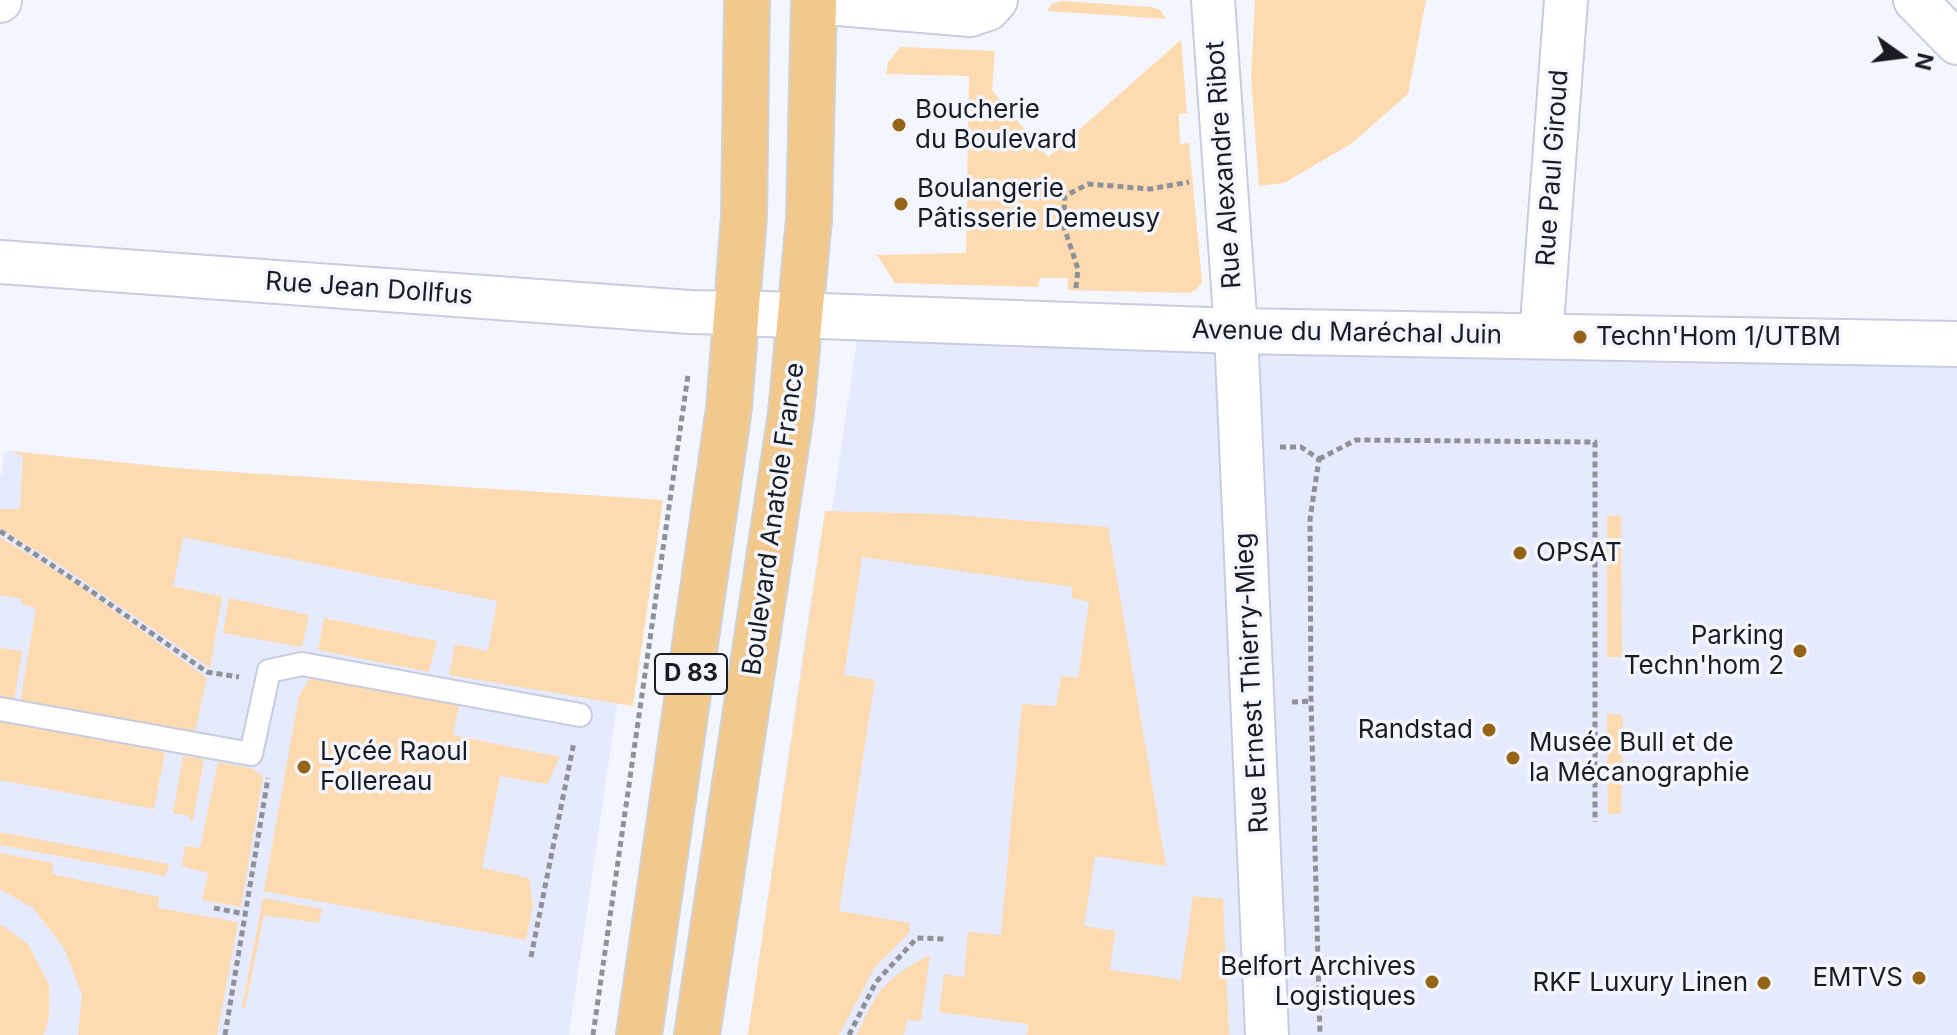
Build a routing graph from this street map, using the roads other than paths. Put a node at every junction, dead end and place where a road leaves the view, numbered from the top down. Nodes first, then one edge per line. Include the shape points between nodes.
1 (747, 0) edge
2 (996, 0) edge
3 (1213, 0) edge
4 (1566, 0) edge
5 (1915, 0) edge
6 (814, 1) edge
7 (1957, 43) edge
8 (0, 262) edge
9 (737, 313) junction
10 (801, 317) junction
11 (1236, 331) junction
12 (1541, 337) junction
13 (1957, 344) edge
14 (0, 709) edge
15 (580, 715) road end
16 (639, 1035) edge
17 (697, 1035) edge
18 (1267, 1035) edge

1 - 9 main road, D 83
2 - 6 street via 970,15
3 - 11 street, Rue Alexandre Ribot
4 - 12 street, Rue Paul Giroud
5 - 7 street
6 - 10 main road, Boulevard Anatole France / D 83
8 - 9 street, Rue Jean Dollfus
9 - 10 street, Avenue du Maréchal Juin
9 - 16 main road, D 83 via 729,408
10 - 11 street, Avenue du Maréchal Juin
10 - 17 main road, Boulevard Anatole France / D 83 via 788,440
11 - 12 street, Avenue du Maréchal Juin
11 - 18 street, Rue Ernest Thierry-Mieg
12 - 13 street, Avenue du Maréchal Juin
14 - 15 lane via 251,754 269,671 302,664

